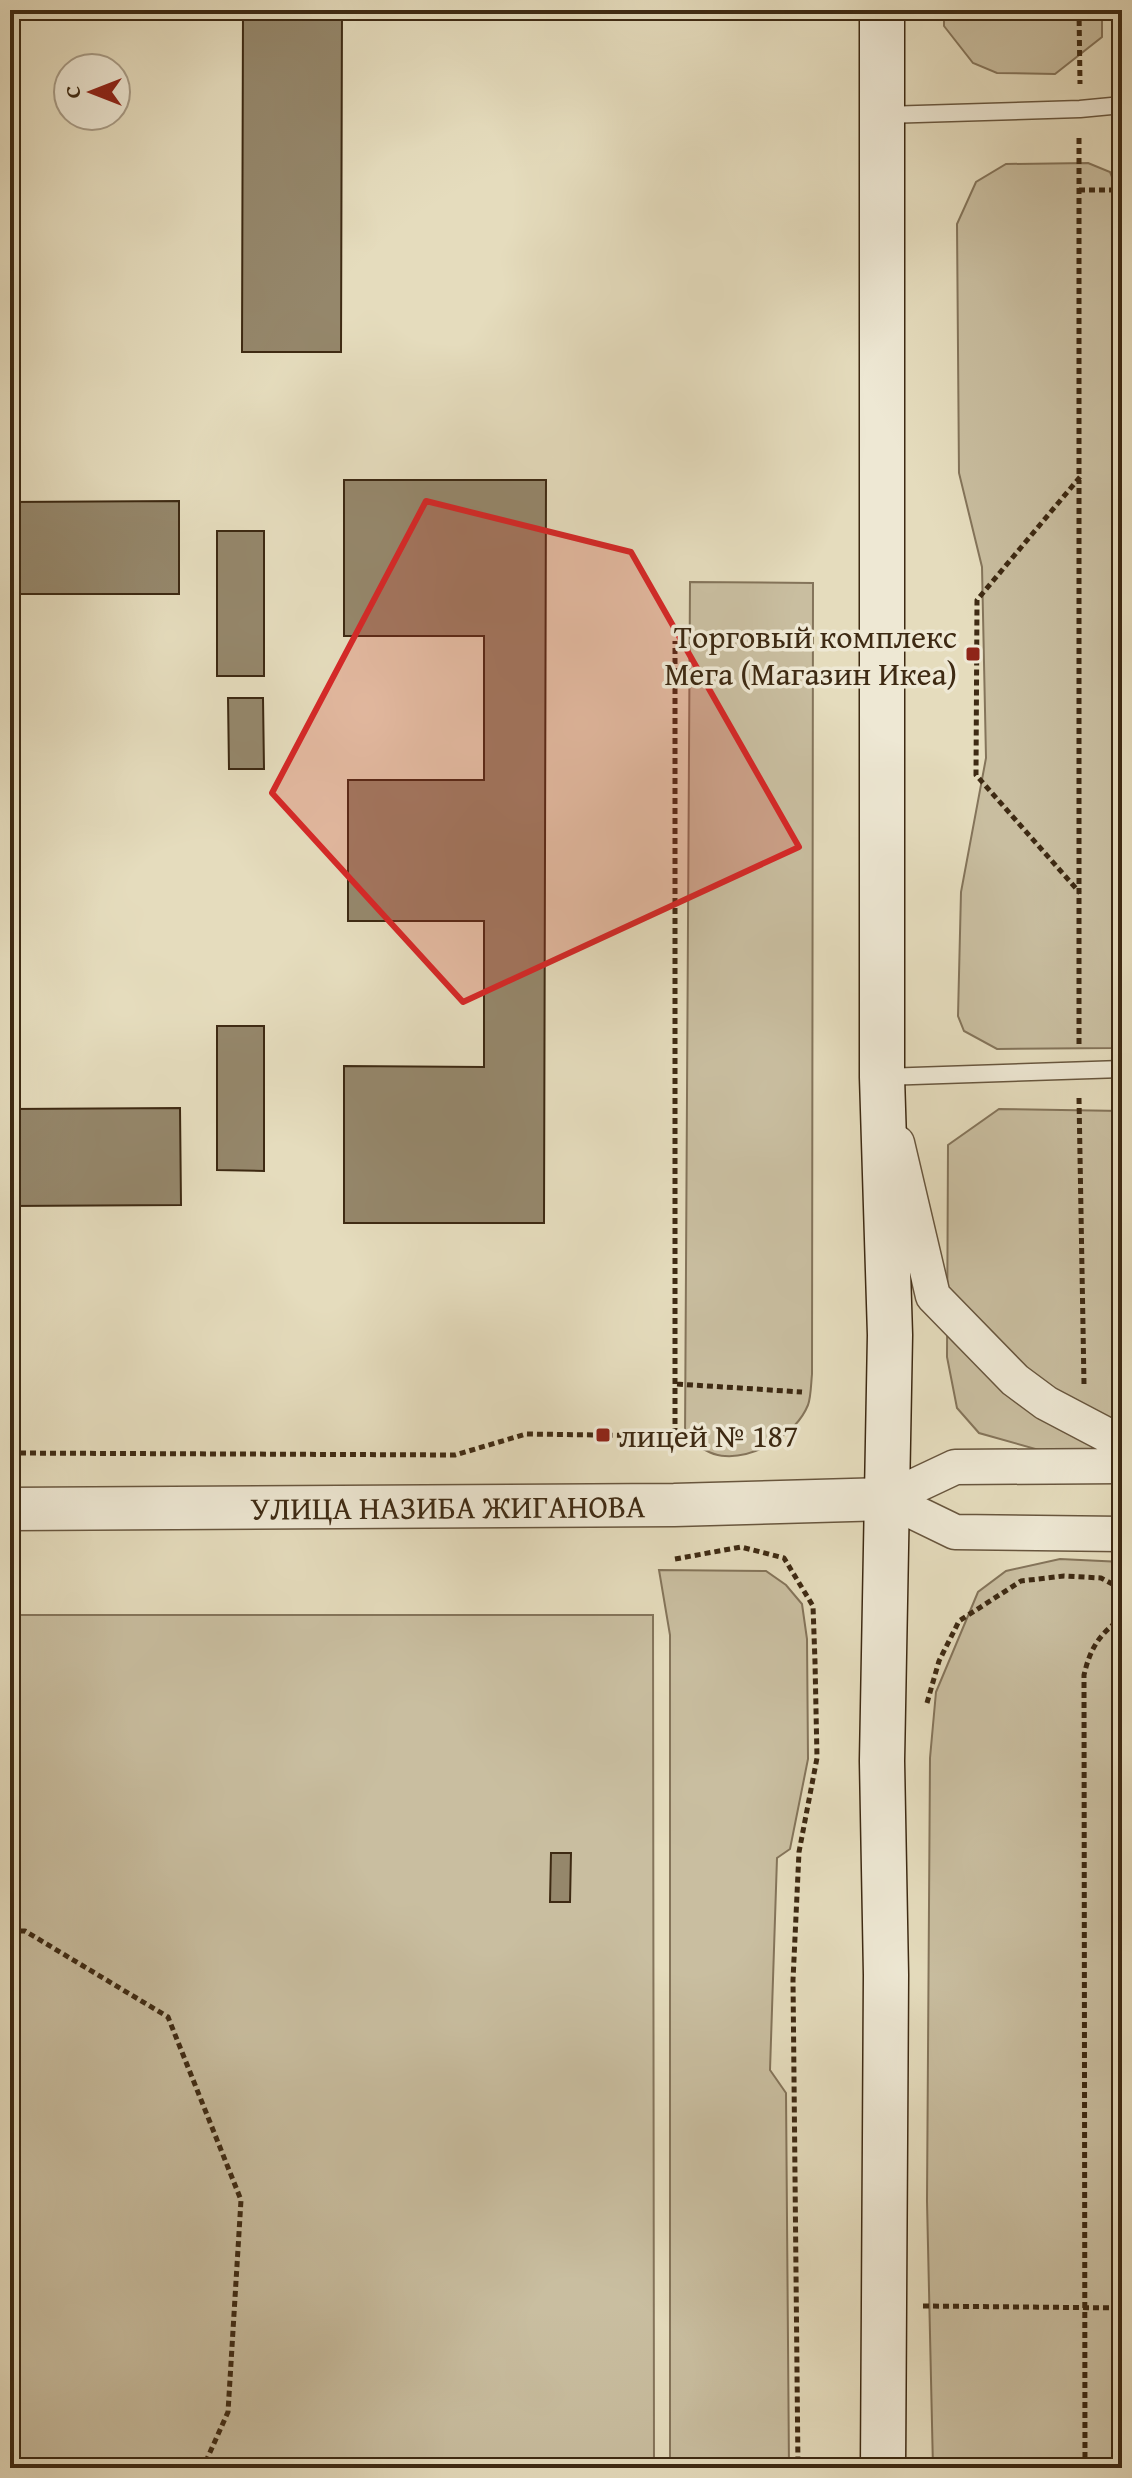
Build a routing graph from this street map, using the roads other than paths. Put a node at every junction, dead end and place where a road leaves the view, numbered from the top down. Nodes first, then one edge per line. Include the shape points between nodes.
1 (882, 10) edge
2 (1122, 105) edge
3 (882, 115) junction
4 (1122, 1069) edge
5 (882, 1077) junction
6 (1122, 1443) edge
7 (1122, 1466) edge
8 (887, 1499) junction
9 (10, 1509) edge
10 (1122, 1534) edge
11 (883, 2468) edge

1 - 3 main road
2 - 3 lane
3 - 5 main road
4 - 5 lane
5 - 6 street via 933,1296 1026,1388
5 - 8 main road via 890,1335
7 - 8 street via 955,1467
8 - 9 street, УЛИЦА НАЗИБА ЖИГАНОВА
8 - 10 street via 955,1532
8 - 11 main road

